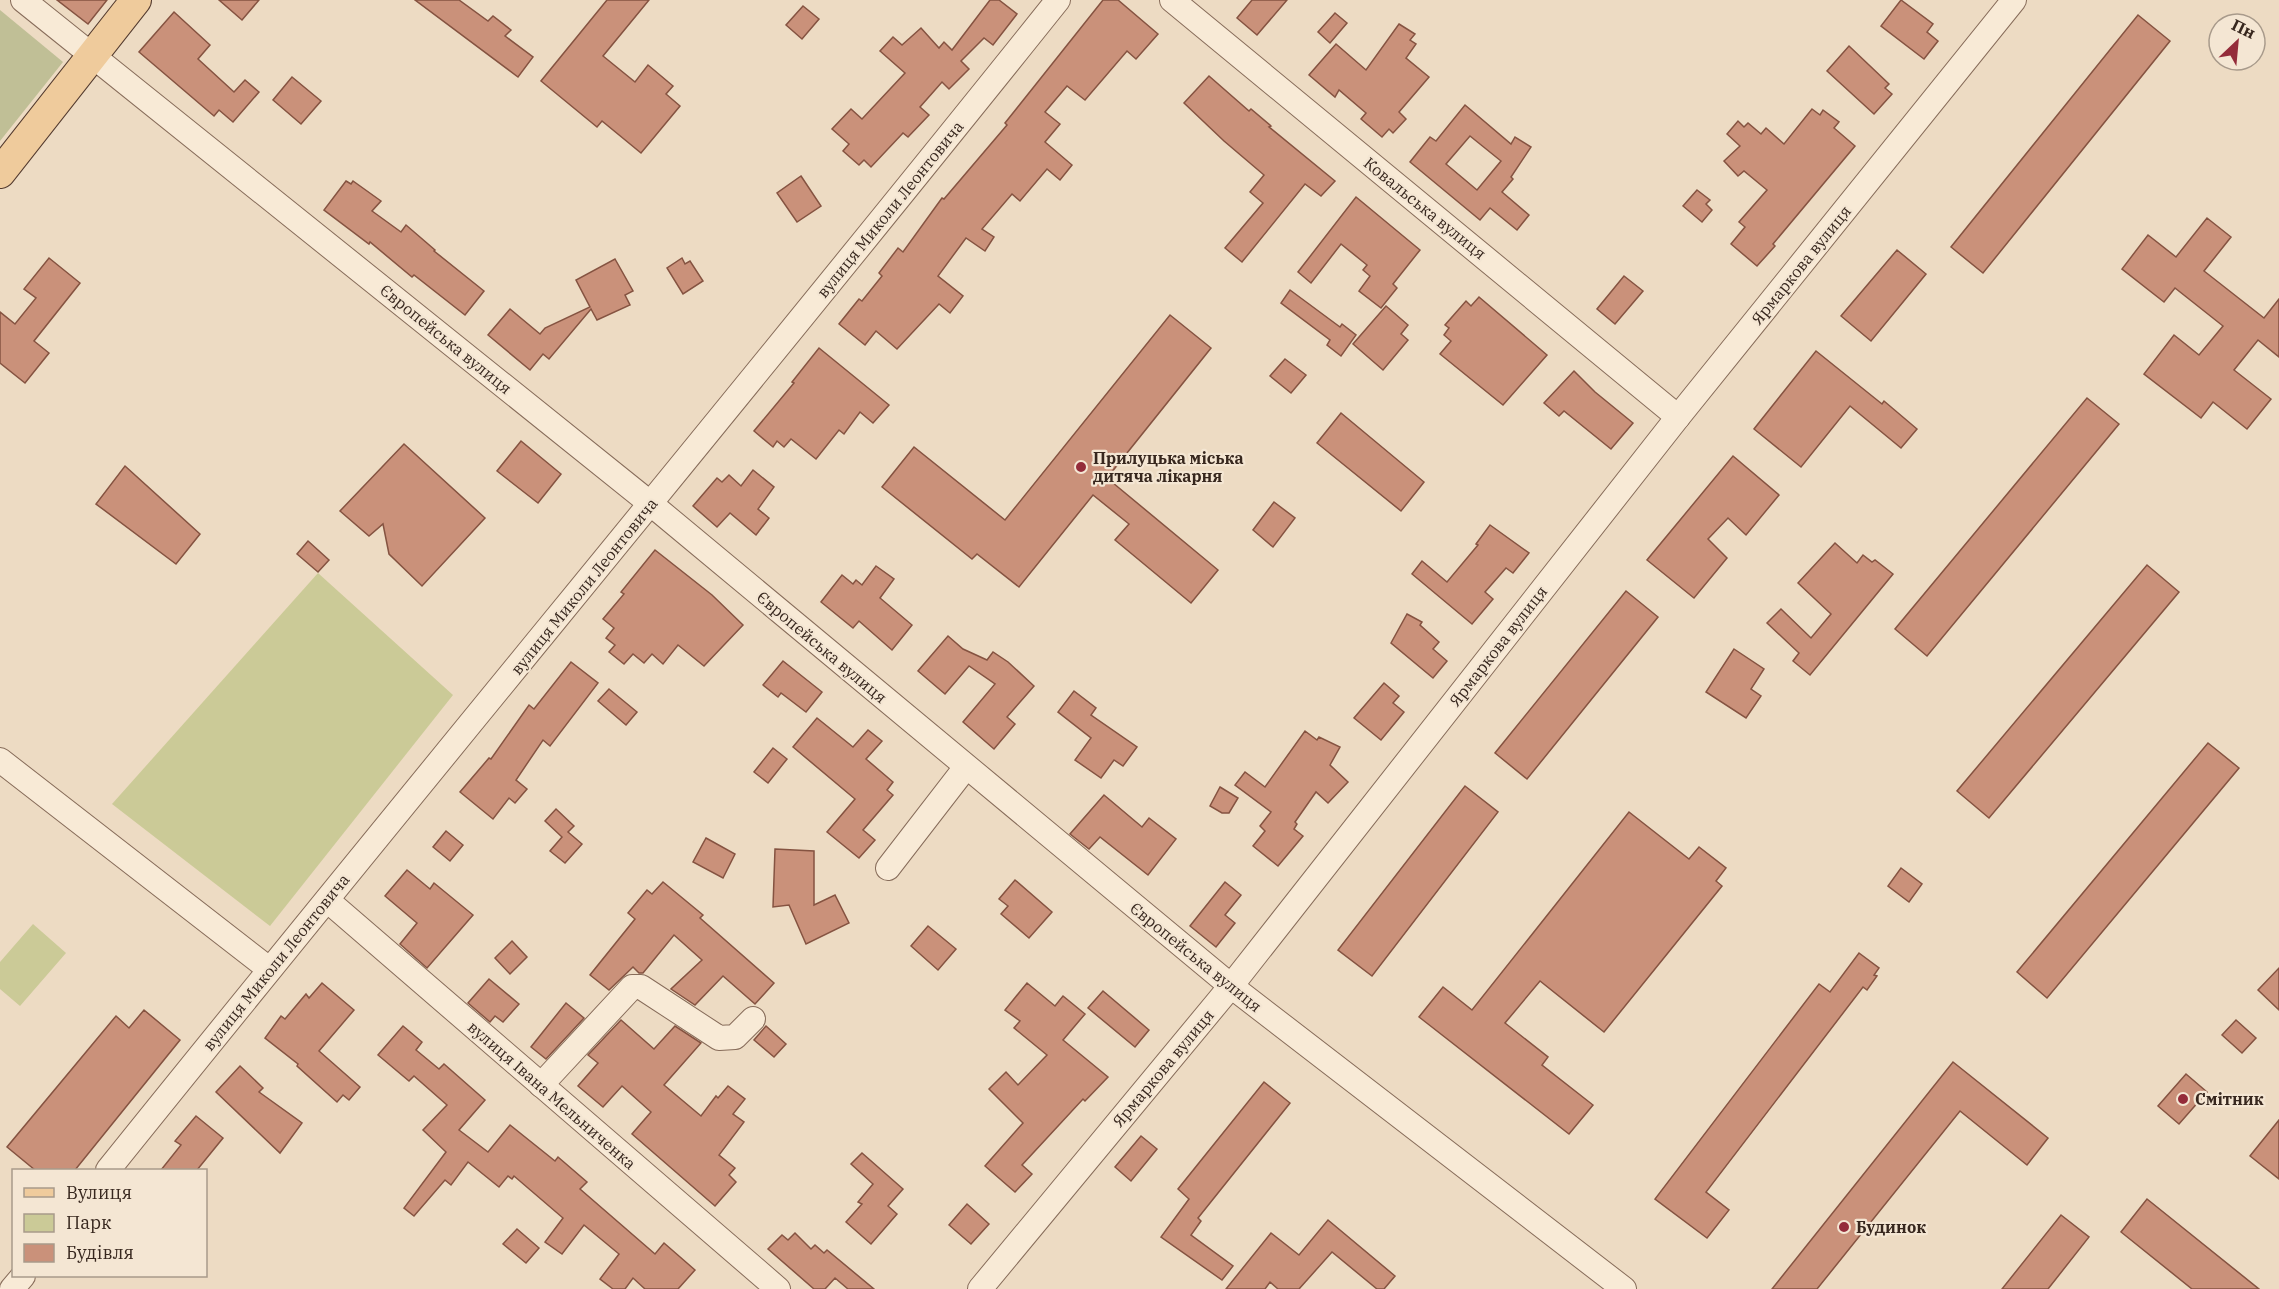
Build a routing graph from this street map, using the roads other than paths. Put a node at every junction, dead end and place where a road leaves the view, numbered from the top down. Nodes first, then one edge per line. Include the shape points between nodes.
1 (23, 0) edge
2 (136, 0) edge
3 (1058, 0) edge
4 (1172, 0) edge
5 (2014, 0) edge
6 (93, 56) junction
7 (0, 173) edge
8 (1678, 417) junction
9 (651, 504) junction
10 (0, 760) edge
11 (966, 767) junction
12 (888, 868) dead end
13 (327, 900) junction
14 (269, 969) junction
15 (1231, 986) junction
16 (753, 1019) dead end
17 (541, 1085) junction
18 (109, 1169) edge
19 (21, 1277) edge
20 (12, 1289) edge
21 (778, 1289) edge
22 (980, 1289) edge
23 (1624, 1289) edge

1 - 6 street, Європейська вулиця
2 - 6 main road
3 - 9 street, вулиця Миколи Леонтовича
4 - 8 street, Ковальська вулиця
5 - 8 street, Ярмаркова вулиця
6 - 7 main road
6 - 9 street, Європейська вулиця
8 - 15 street, Ярмаркова вулиця
9 - 11 street, Європейська вулиця
9 - 13 street, вулиця Миколи Леонтовича
10 - 14 street
11 - 12 street
11 - 15 street, Європейська вулиця
13 - 14 street, вулиця Миколи Леонтовича
13 - 17 street, вулиця Івана Мельниченка
14 - 18 street, вулиця Миколи Леонтовича
15 - 22 street, Ярмаркова вулиця
15 - 23 street, Європейська вулиця
16 - 17 street via 735,1037 719,1038 640,987 632,987
17 - 21 street, вулиця Івана Мельниченка
19 - 20 street

